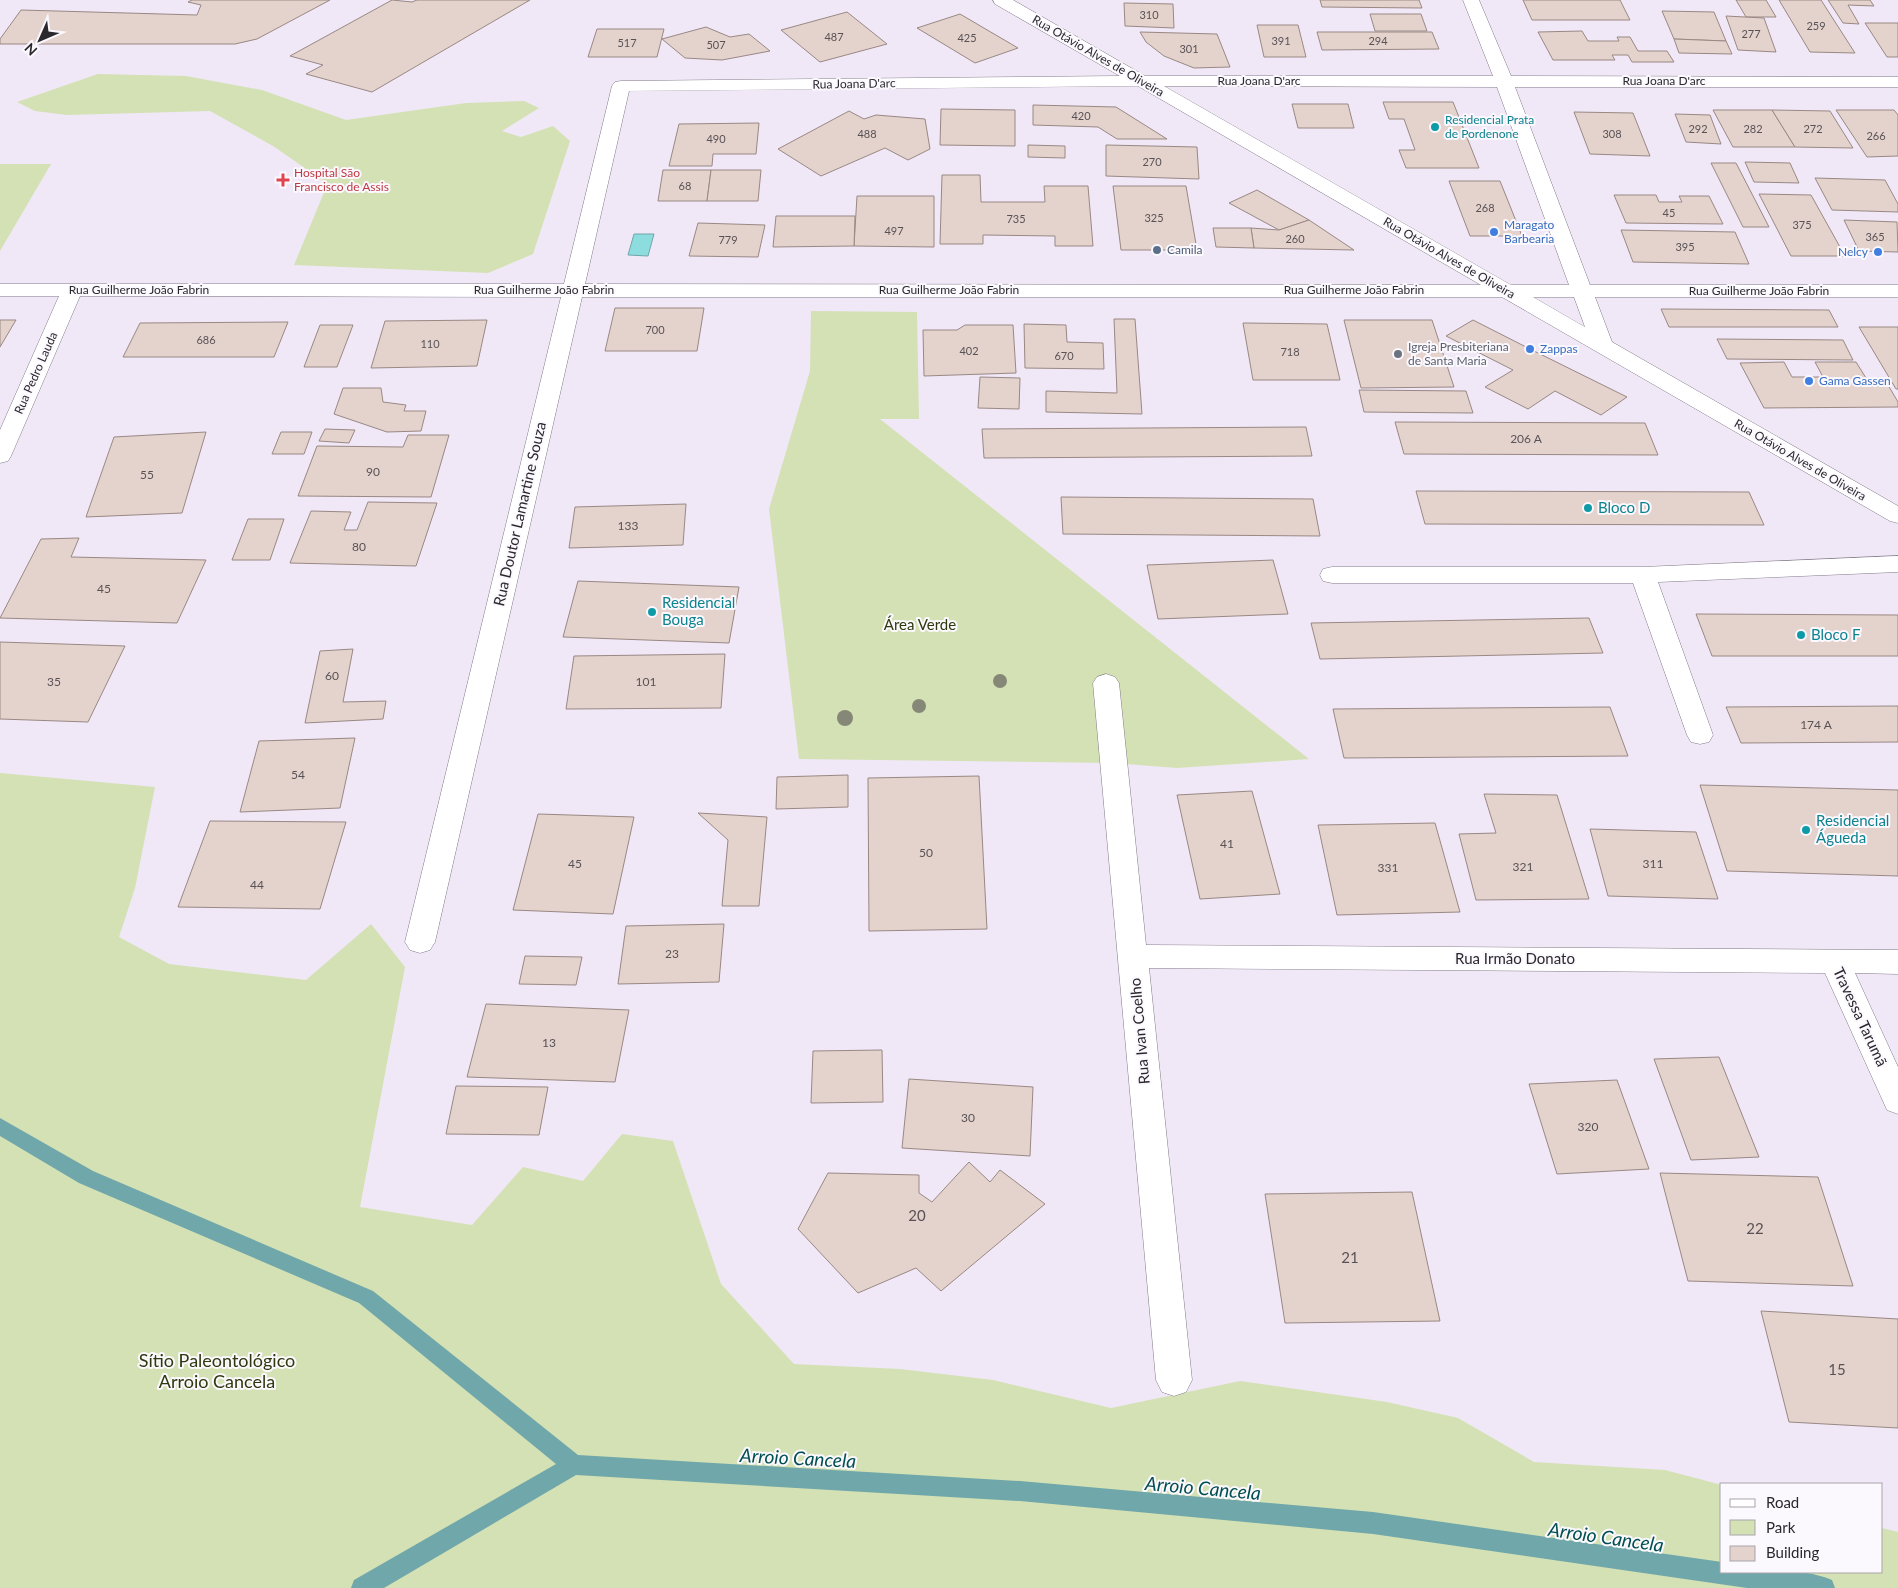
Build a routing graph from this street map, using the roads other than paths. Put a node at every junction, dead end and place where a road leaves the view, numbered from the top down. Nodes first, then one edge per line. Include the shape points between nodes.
1 (1001, 0) edge
2 (1471, 0) edge
3 (1141, 81) junction
4 (1504, 81) junction
5 (1898, 82) edge
6 (621, 86) joint
7 (0, 290) edge
8 (72, 290) junction
9 (573, 290) junction
10 (1505, 290) junction
11 (1581, 290) junction
12 (1898, 291) edge
13 (1602, 346) junction
14 (0, 456) edge
15 (1898, 516) edge
16 (1898, 564) edge
17 (1643, 574) junction
18 (1332, 575) dead end
19 (1106, 683) dead end
20 (1700, 735) dead end
21 (420, 942) dead end
22 (1132, 956) junction
23 (1834, 960) junction
24 (1898, 962) edge
25 (1898, 1101) edge
26 (1174, 1380) dead end

1 - 3 street, Rua Otávio Alves de Oliveira
2 - 4 street
3 - 4 street, Rua Joana D'arc
3 - 6 street, Rua Joana D'arc
3 - 10 street, Rua Otávio Alves de Oliveira
4 - 5 street, Rua Joana D'arc
4 - 11 street
6 - 9 street, Rua Doutor Lamartine Souza
7 - 8 street, Rua Guilherme João Fabrin
8 - 9 street, Rua Guilherme João Fabrin
8 - 14 street, Rua Pedro Lauda
9 - 10 street, Rua Guilherme João Fabrin
9 - 21 street, Rua Doutor Lamartine Souza
10 - 11 street, Rua Guilherme João Fabrin
10 - 13 street, Rua Otávio Alves de Oliveira
11 - 12 street, Rua Guilherme João Fabrin
11 - 13 street
13 - 15 street, Rua Otávio Alves de Oliveira
16 - 17 street
17 - 18 street
17 - 20 street
19 - 22 street, Rua Ivan Coelho
22 - 23 street, Rua Irmão Donato
22 - 26 street, Rua Ivan Coelho
23 - 24 street, Rua Irmão Donato
23 - 25 street, Travessa Tarumã

